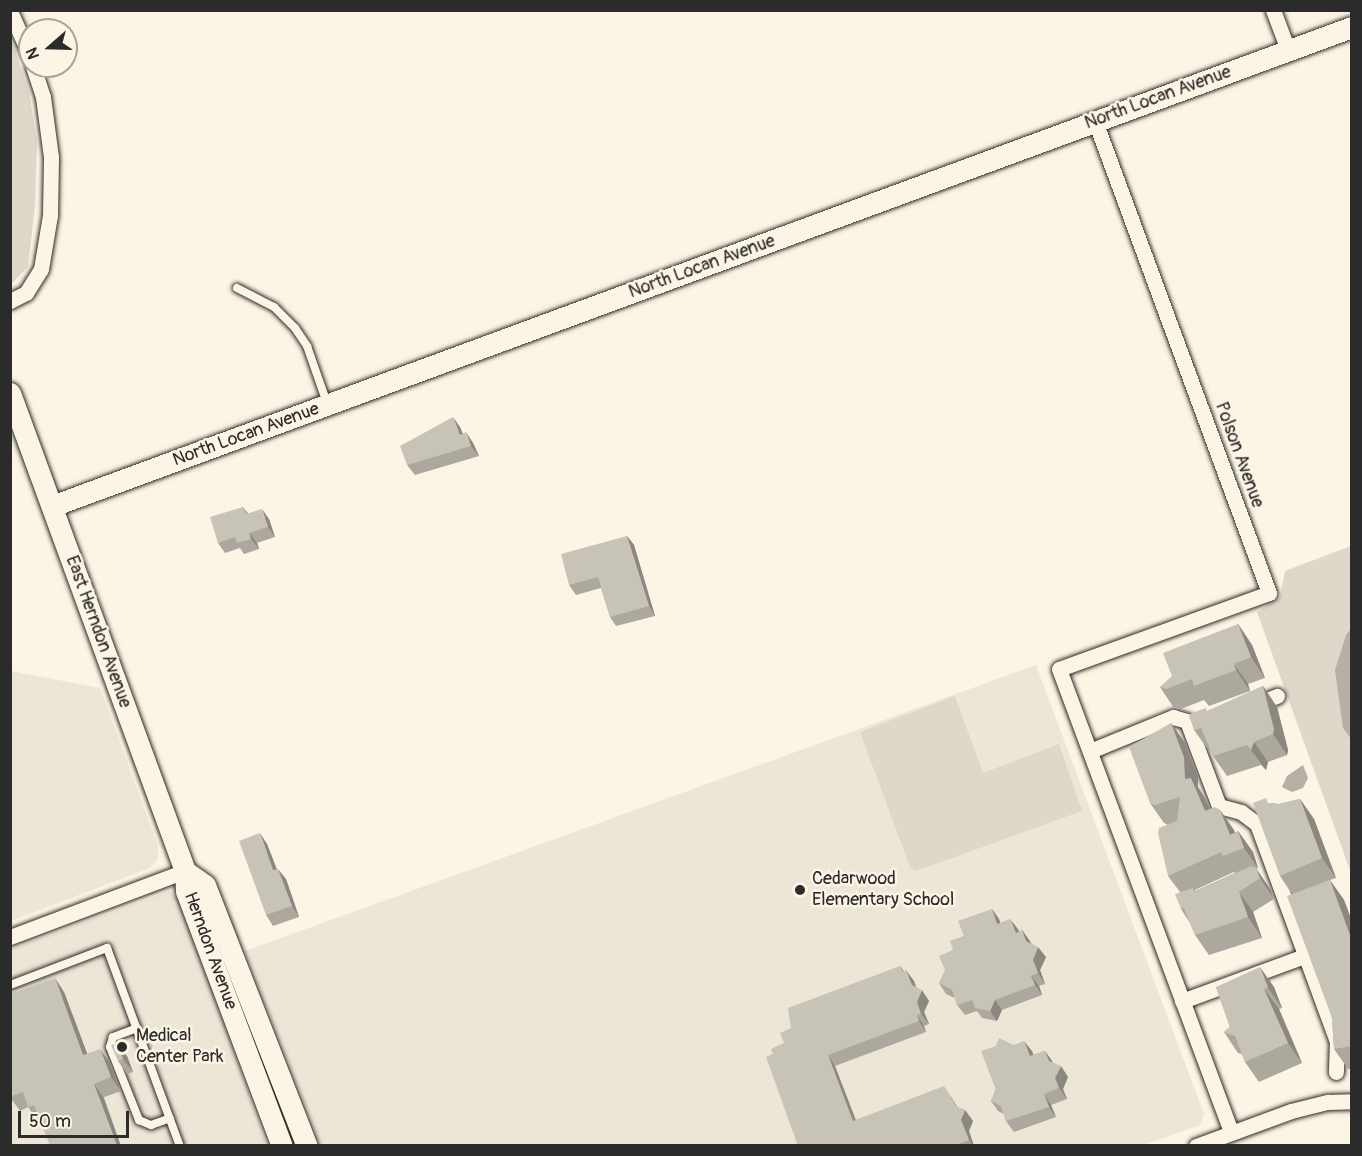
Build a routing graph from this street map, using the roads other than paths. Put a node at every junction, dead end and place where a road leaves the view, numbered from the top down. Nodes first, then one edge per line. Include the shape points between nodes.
1 (10, 10) edge
2 (1273, 10) edge
3 (1352, 27) edge
4 (18, 28) edge
5 (1288, 50) junction
6 (37, 78) edge
7 (1095, 121) junction
8 (237, 288) dead end
9 (10, 301) edge
10 (10, 393) edge
11 (327, 405) junction
12 (52, 507) junction
13 (1277, 696) dead end
14 (1238, 711) edge
15 (1208, 722) edge
16 (1190, 729) junction
17 (1090, 750) junction
18 (185, 872) junction
19 (10, 937) edge
20 (1307, 955) junction
21 (10, 985) edge
22 (1182, 1001) junction
23 (136, 1028) junction
24 (1336, 1072) edge
25 (1352, 1101) edge
26 (170, 1118) junction
27 (1231, 1132) junction
28 (180, 1146) edge
29 (282, 1146) edge
30 (307, 1146) edge
31 (1196, 1146) edge

1 - 4 street
2 - 5 street
3 - 5 street, North Locan Avenue
5 - 7 street, North Locan Avenue
6 - 9 street via 51,157 50,215 41,269 26,293
7 - 11 street, North Locan Avenue
7 - 17 street, Polson Avenue via 1269,592 1059,669
8 - 11 lane via 274,307 296,328 307,346
10 - 12 street, East Herndon Avenue
11 - 12 street, North Locan Avenue
12 - 18 street, East Herndon Avenue
13 - 14 street
15 - 16 street
16 - 17 street via 1181,717 1173,717
16 - 20 street via 1219,806 1241,812 1257,824 1270,874
17 - 22 street
18 - 19 street
18 - 29 street, Herndon Avenue via 186,891
18 - 30 street, Herndon Avenue via 204,885
20 - 22 street
20 - 24 street via 1337,1041
21 - 23 lane via 107,948
22 - 27 street
23 - 26 lane
23 - 26 lane via 113,1037 110,1047 138,1120 151,1125
25 - 27 street via 1291,1111
26 - 28 lane
27 - 31 street

